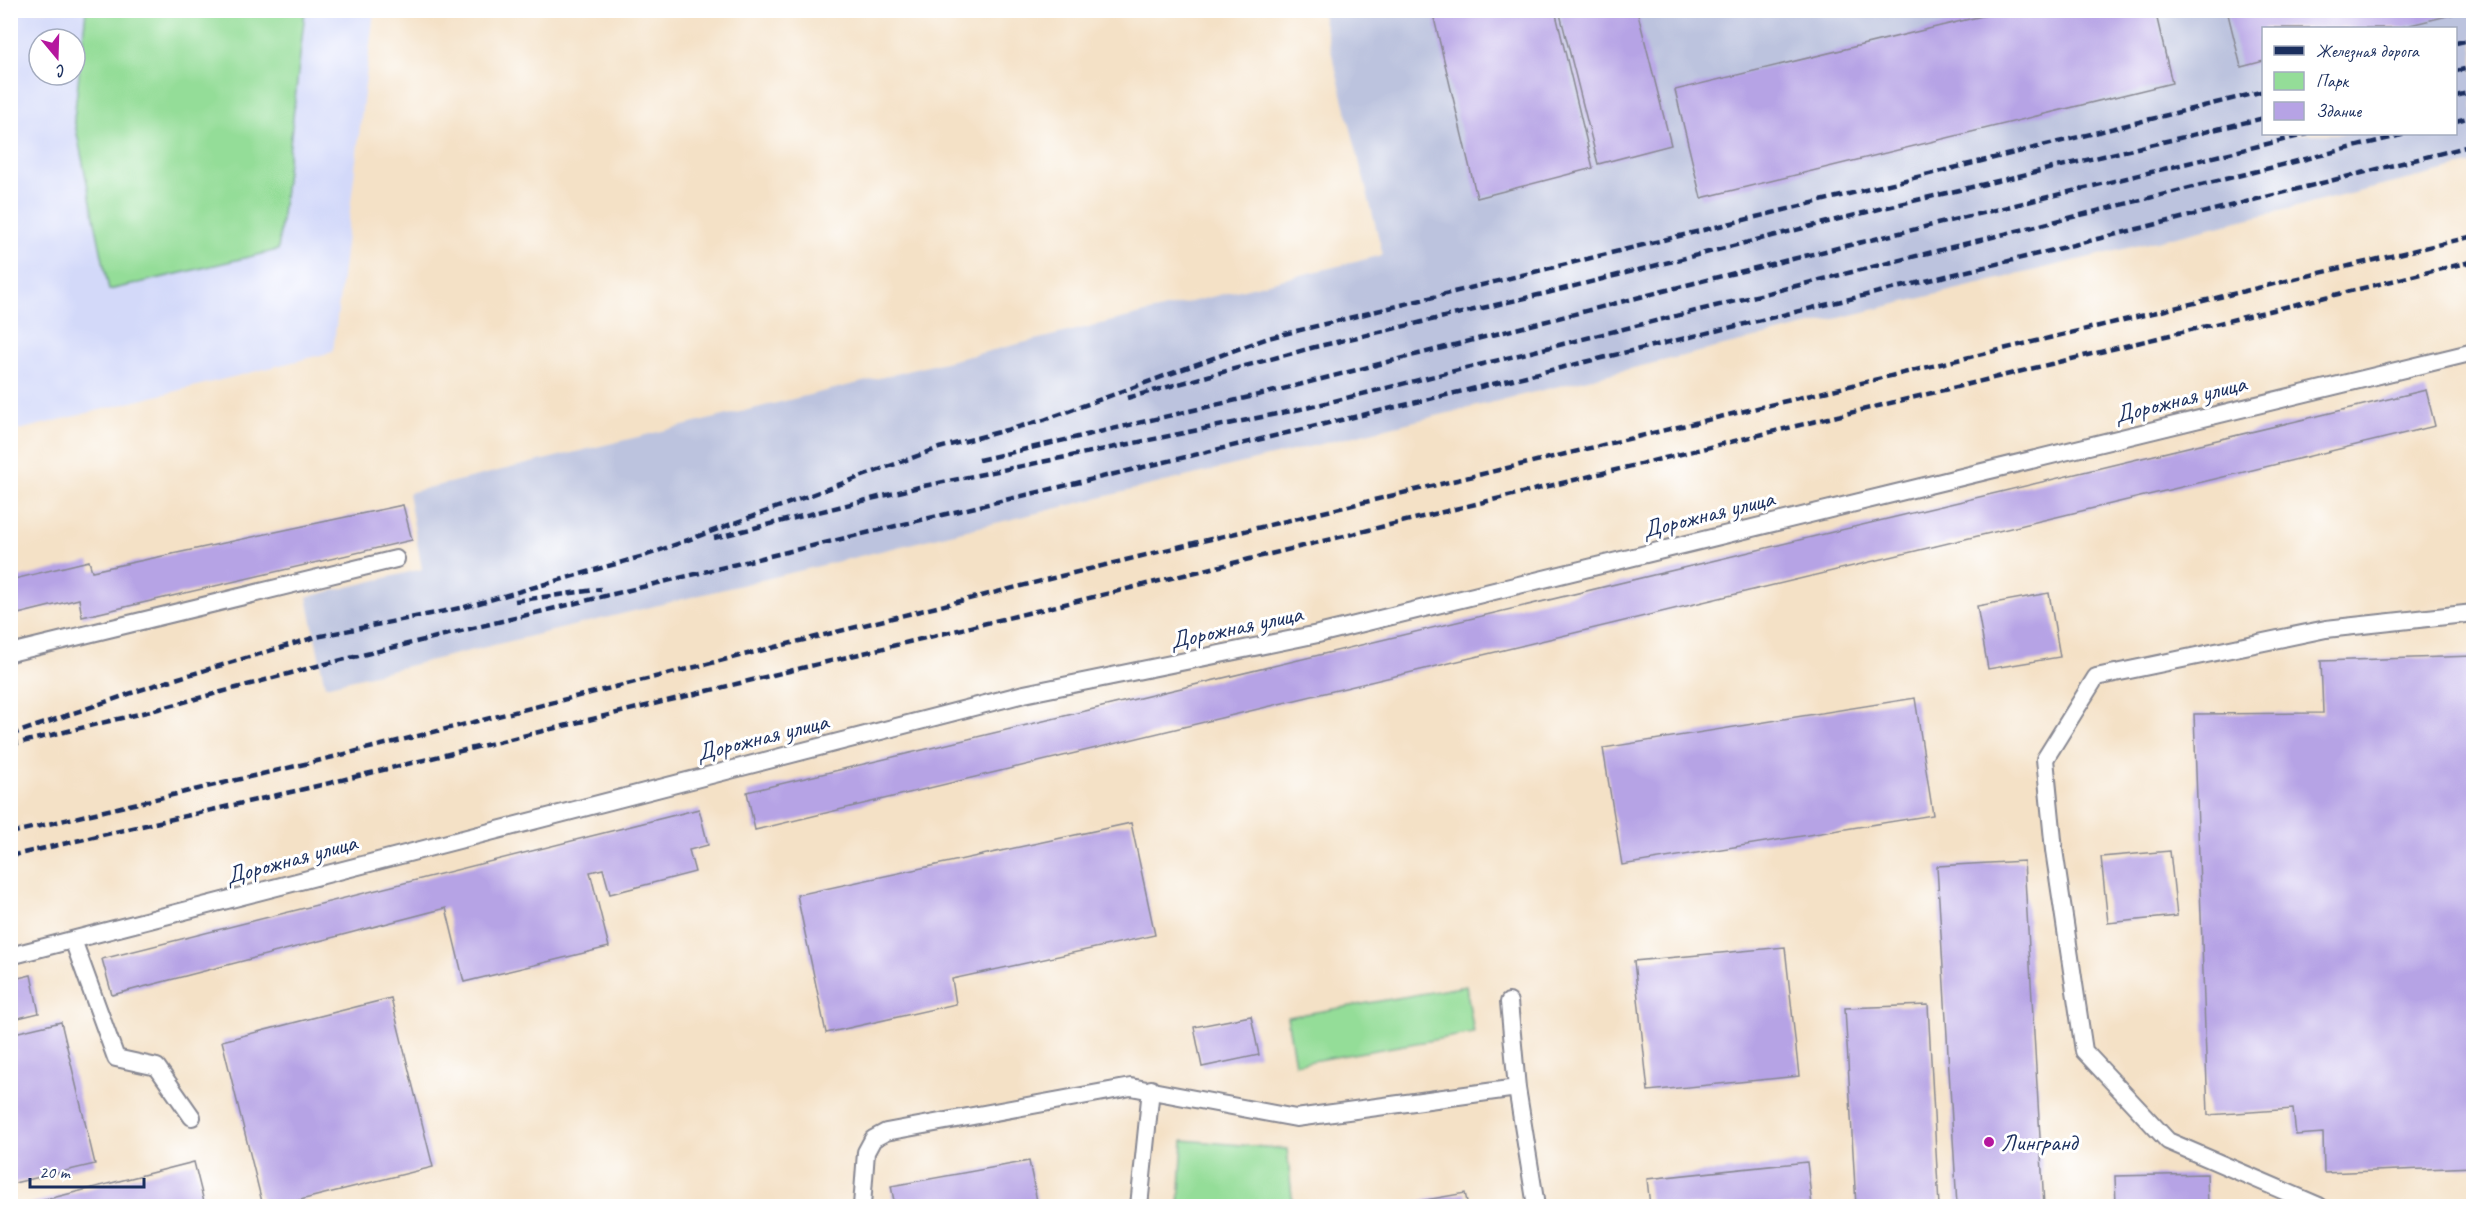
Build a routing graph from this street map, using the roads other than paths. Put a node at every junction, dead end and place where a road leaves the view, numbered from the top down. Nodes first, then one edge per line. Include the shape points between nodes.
1 (2474, 352) edge
2 (396, 559) dead end
3 (2474, 613) edge
4 (10, 653) edge
5 (73, 940) junction
6 (10, 956) edge
7 (1509, 1002) dead end
8 (1517, 1088) junction
9 (1151, 1089) junction
10 (192, 1117) dead end
11 (862, 1206) edge
12 (1139, 1206) edge
13 (1536, 1206) edge
14 (2319, 1206) edge

1 - 5 lane, Дорожная улица via 1330,632 1024,694
2 - 4 lane
3 - 14 lane via 2326,629 2096,677 2045,759 2054,850 2084,1051 2168,1141
5 - 6 lane, Дорожная улица
5 - 10 lane via 116,1058 157,1067
7 - 8 lane
8 - 9 lane via 1296,1118
8 - 13 lane
9 - 11 lane via 1131,1086 886,1132 873,1139 866,1152
9 - 12 lane

